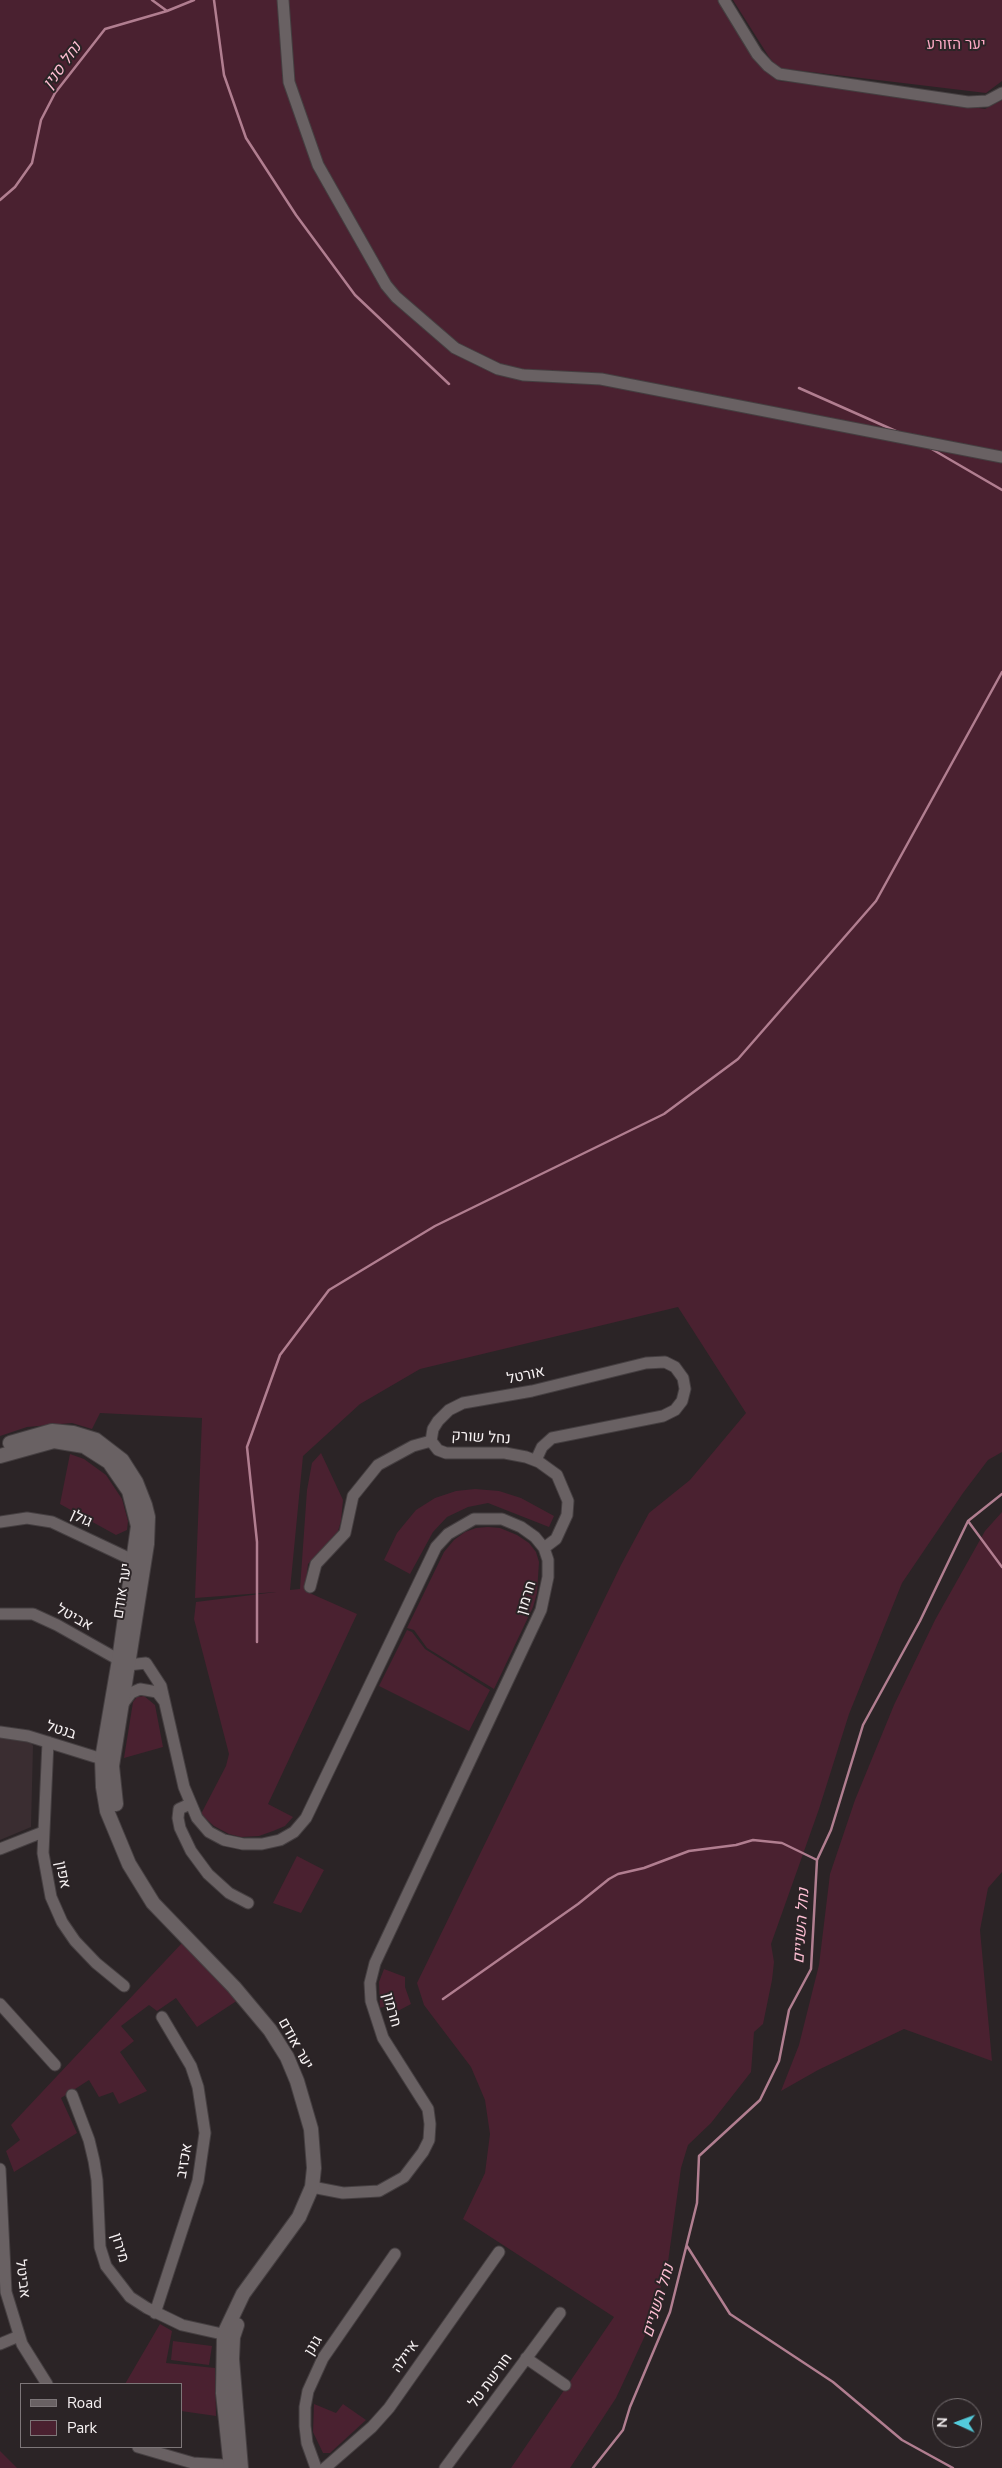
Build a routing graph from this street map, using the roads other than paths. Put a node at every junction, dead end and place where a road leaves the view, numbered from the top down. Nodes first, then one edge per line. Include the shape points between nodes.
1 (283, 0) edge
2 (724, 0) edge
3 (1002, 93) edge
4 (1002, 456) edge
5 (432, 1441) junction
6 (0, 1446) edge
7 (0, 1456) edge
8 (536, 1460) junction
9 (0, 1522) edge
10 (544, 1548) junction
11 (139, 1563) junction
12 (310, 1588) dead end
13 (0, 1614) edge
14 (124, 1663) junction
15 (164, 1702) junction
16 (122, 1705) junction
17 (0, 1732) edge
18 (48, 1742) junction
19 (107, 1759) junction
20 (190, 1804) junction
21 (43, 1832) junction
22 (0, 1849) edge
23 (248, 1903) dead end
24 (124, 1986) dead end
25 (0, 2004) edge
26 (162, 2017) dead end
27 (55, 2065) dead end
28 (72, 2095) dead end
29 (0, 2169) edge
30 (312, 2187) junction
31 (499, 2252) dead end
32 (395, 2254) dead end
33 (2, 2276) edge
34 (155, 2313) junction
35 (560, 2313) dead end
36 (19, 2336) junction
37 (229, 2336) junction
38 (0, 2344) edge
39 (526, 2358) junction
40 (46, 2383) edge
41 (566, 2385) dead end
42 (141, 2448) edge
43 (236, 2467) edge
44 (316, 2468) edge
45 (325, 2468) edge
46 (445, 2468) edge

1 - 4 street via 289,82 318,166 386,285 455,348 498,369 523,375 601,379
2 - 3 street via 757,54 779,74 968,102 987,101
5 - 8 street, נחל שורק via 438,1450 446,1453 504,1453
5 - 8 street, אורטל via 438,1421 463,1403 532,1391 646,1363 665,1362 675,1367 683,1378 685,1389 675,1410 663,1416 552,1438 542,1447
5 - 12 street, נחל שורק via 413,1446 378,1466 353,1496 345,1533 316,1564
6 - 11 street, יער אודם via 42,1432 62,1431 96,1440 116,1454 136,1482 146,1505 148,1530
7 - 11 street, יער אודם via 54,1441 84,1446 101,1455 117,1470 134,1502
8 - 10 street, נחל שורק via 557,1475 568,1501 563,1528 556,1539
9 - 11 street, גולן via 26,1518 52,1522
10 - 20 street via 528,1532 502,1519 474,1519 448,1534 436,1547 306,1818 294,1832 280,1840 262,1844 224,1840 209,1832
10 - 30 street, חרמון via 548,1577 541,1610 384,1943 370,1983 371,2001 383,2038 428,2109 429,2140 404,2177 379,2191 343,2193
11 - 14 street, יער אודם
13 - 14 street, אביטל via 20,1612 44,1618
14 - 15 street via 146,1663 161,1686
14 - 16 street, יער אודם
14 - 19 street, יער אודם
15 - 16 street via 157,1692 140,1689
15 - 20 street
16 - 19 street, יער אודם
17 - 18 street, בנטל
18 - 19 street, בנטל
18 - 21 street, אפון
19 - 30 street, יער אודם via 129,1864 153,1903 266,2023 287,2057 301,2091 311,2130
20 - 23 street via 179,1809 178,1818 192,1851 208,1874 229,1893
21 - 22 street
21 - 24 street, אפון via 45,1874 62,1922 96,1963
25 - 27 street
26 - 34 street, אכזיב via 191,2066 198,2087 205,2133 198,2181
28 - 34 street, מירון via 94,2161 100,2247 106,2266 130,2297
29 - 33 street, אביטל
30 - 37 street, יער אודם via 299,2217 258,2273
31 - 45 street, איילה via 389,2408 372,2428
32 - 44 street, גונן via 323,2358 308,2391 305,2426 307,2444
33 - 36 street, אביטל
34 - 37 street, מירון
35 - 39 street, חורשת טל
36 - 38 street
36 - 40 street, אביטל
37 - 43 street, יער אודם
39 - 41 street
39 - 46 street, חורשת טל
42 - 43 street via 193,2463

